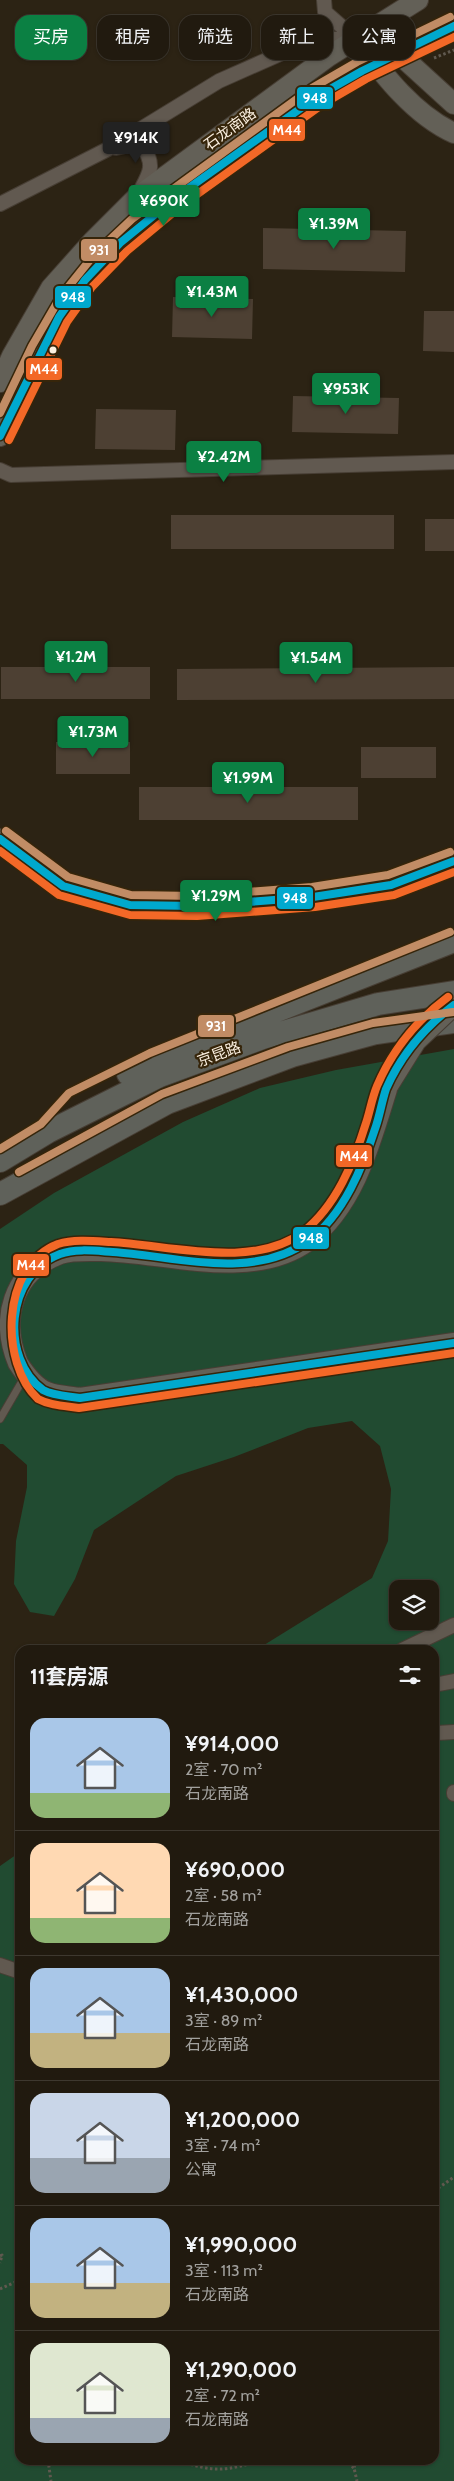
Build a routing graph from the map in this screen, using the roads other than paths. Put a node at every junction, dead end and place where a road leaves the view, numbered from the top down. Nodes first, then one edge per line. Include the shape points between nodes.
1 (324, 0) edge
2 (418, 0) edge
3 (395, 15) edge
4 (454, 26) edge
5 (343, 28) edge
6 (343, 39) edge
7 (415, 45) edge
8 (343, 48) edge
9 (373, 60) edge
10 (382, 60) edge
11 (406, 60) edge
12 (375, 63) junction
13 (454, 104) edge
14 (454, 133) edge
15 (108, 149) junction
16 (137, 197) junction
17 (0, 204) edge
18 (0, 382) edge
19 (0, 436) edge
20 (454, 462) edge
21 (0, 470) edge
22 (0, 839) edge
23 (454, 861) edge
24 (454, 942) edge
25 (454, 992) edge
26 (454, 1005) edge
27 (454, 1022) edge
28 (48, 1132) junction
29 (0, 1161) edge
30 (0, 1194) edge
31 (454, 1343) edge
32 (25, 1375) junction
33 (0, 1418) edge
34 (454, 1626) edge
35 (413, 1645) edge
36 (454, 1681) edge
37 (439, 1684) edge
38 (454, 1732) edge
39 (439, 1733) edge
40 (0, 1965) edge
41 (15, 1970) edge

1 - 5 street via 325,12
2 - 3 main road, 石龙南路
4 - 7 main road, 石龙南路
6 - 15 street via 316,38 219,81
8 - 16 main road, 石龙南路
9 - 12 main road
10 - 12 main road, 石龙南路
11 - 13 main road
12 - 14 main road via 421,112
12 - 19 main road, 石龙南路 via 331,88 159,209 108,254 70,300 55,324
15 - 16 street via 130,145 142,147 150,157 151,172
15 - 17 street
16 - 18 main road, 石龙南路 via 51,288
20 - 21 street via 11,475
22 - 23 main road via 63,886 130,905 196,906 313,897 391,885
24 - 28 highway via 154,1062 74,1101
25 - 28 highway, 京昆路 via 378,1004 263,1038 160,1076
26 - 32 main road, bridge via 416,1041 388,1086 350,1193 307,1242 276,1256 241,1263 202,1262 125,1252 61,1254 36,1266 15,1290 5,1319 10,1349
27 - 30 highway, 京昆路 via 376,1033 292,1056 167,1103
28 - 29 highway, 京昆路
31 - 32 main road via 80,1398 47,1392
32 - 33 lane
34 - 35 street
36 - 37 street
38 - 39 street
40 - 41 street

